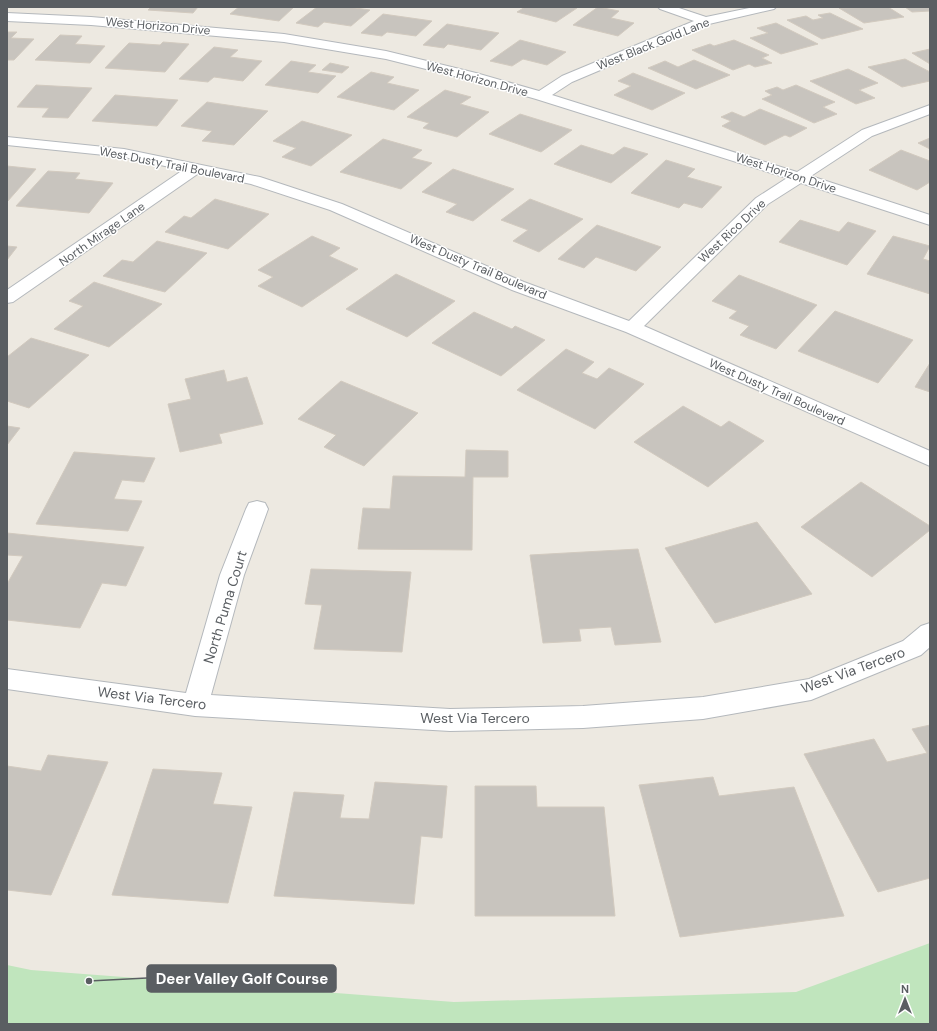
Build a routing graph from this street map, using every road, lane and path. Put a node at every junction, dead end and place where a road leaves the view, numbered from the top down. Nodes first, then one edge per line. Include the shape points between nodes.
1 (664, 7) edge
2 (770, 7) edge
3 (7, 17) edge
4 (705, 21) junction
5 (541, 96) junction
6 (930, 108) edge
7 (7, 141) edge
8 (196, 168) junction
9 (799, 177) junction
10 (930, 220) edge
11 (7, 298) edge
12 (632, 328) junction
13 (930, 459) edge
14 (257, 509) dead end
15 (930, 633) edge
16 (7, 679) edge
17 (195, 705) junction

1 - 4 street
2 - 4 street, West Black Gold Lane
3 - 5 street, West Horizon Drive via 95,16 291,39 386,55
4 - 5 street, West Black Gold Lane via 567,79
5 - 9 street, West Horizon Drive
6 - 9 street, West Rico Drive via 867,133
7 - 8 street, West Dusty Trail Boulevard via 124,153
8 - 11 street, North Mirage Lane
8 - 12 street, West Dusty Trail Boulevard via 255,180 336,207 518,286
9 - 10 street, West Horizon Drive
9 - 12 street, West Rico Drive via 762,201
12 - 13 street, West Dusty Trail Boulevard
14 - 17 street, North Puma Court via 232,575
15 - 17 street, West Via Tercero via 912,648 811,689 703,708 583,717 450,720
16 - 17 street, West Via Tercero

